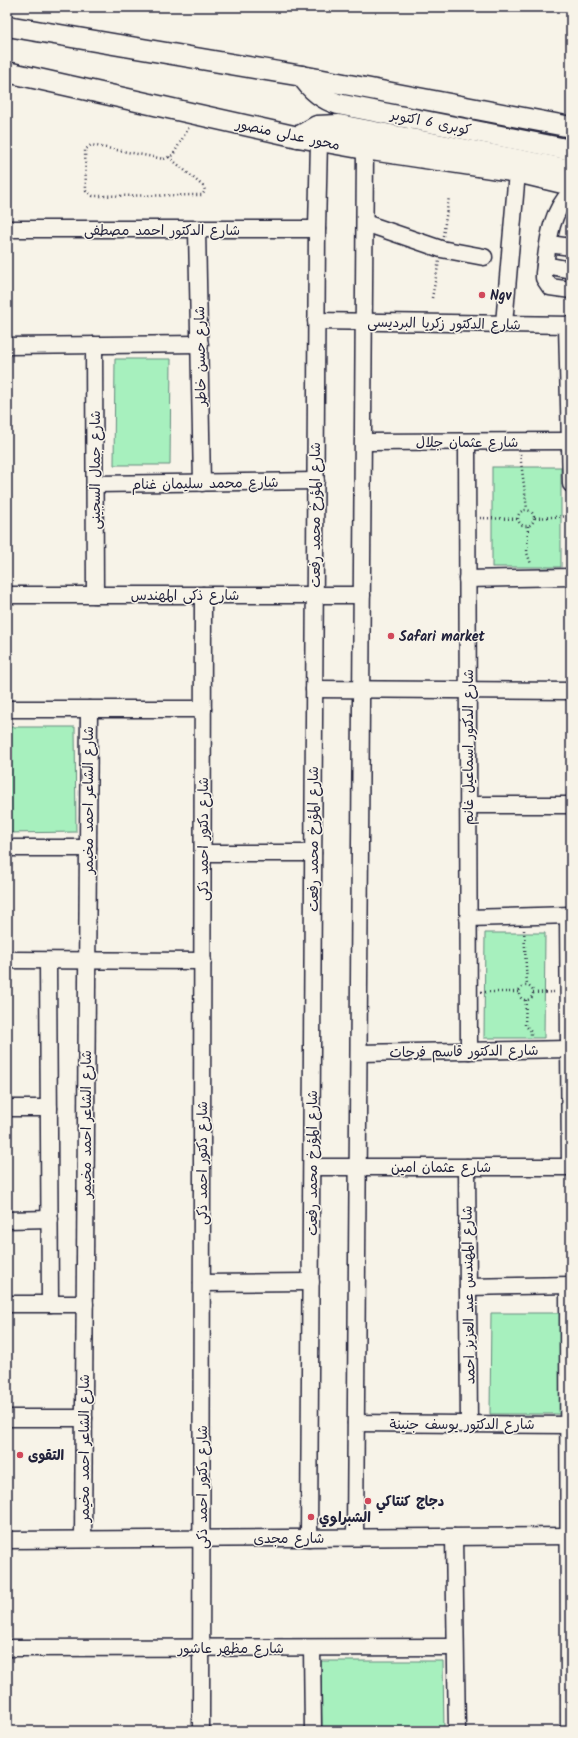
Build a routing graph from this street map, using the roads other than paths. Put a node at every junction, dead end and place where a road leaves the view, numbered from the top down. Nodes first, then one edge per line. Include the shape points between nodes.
1 (7, 26) edge
2 (7, 72) edge
3 (302, 76) junction
4 (571, 127) edge
5 (298, 136) junction
6 (319, 141) junction
7 (365, 150) junction
8 (571, 150) edge
9 (571, 170) edge
10 (517, 172) junction
11 (571, 185) edge
12 (571, 192) edge
13 (365, 223) junction
14 (7, 229) edge
15 (317, 229) junction
16 (197, 230) junction
17 (549, 244) junction
18 (571, 247) edge
19 (484, 257) dead end
20 (545, 265) junction
21 (571, 270) edge
22 (571, 290) edge
23 (316, 321) junction
24 (364, 322) junction
25 (504, 324) junction
26 (569, 325) edge
27 (200, 344) junction
28 (94, 345) junction
29 (7, 346) edge
30 (570, 441) junction
31 (364, 442) junction
32 (467, 442) junction
33 (316, 481) junction
34 (202, 483) junction
35 (95, 484) junction
36 (571, 484) edge
37 (571, 578) edge
38 (467, 579) junction
39 (7, 595) edge
40 (95, 595) junction
41 (203, 595) junction
42 (315, 595) junction
43 (362, 595) junction
44 (314, 689) junction
45 (362, 689) junction
46 (468, 690) junction
47 (571, 691) edge
48 (7, 709) edge
49 (89, 709) junction
50 (203, 709) junction
51 (468, 805) junction
52 (571, 805) edge
53 (7, 848) edge
54 (88, 848) junction
55 (203, 853) junction
56 (313, 853) junction
57 (569, 915) edge
58 (468, 918) junction
59 (7, 960) edge
60 (48, 961) junction
61 (87, 961) junction
62 (202, 961) junction
63 (569, 1049) junction
64 (469, 1051) junction
65 (359, 1053) junction
66 (7, 1108) edge
67 (49, 1108) junction
68 (312, 1167) junction
69 (358, 1167) junction
70 (467, 1167) junction
71 (570, 1167) edge
72 (50, 1219) junction
73 (7, 1220) edge
74 (311, 1282) junction
75 (202, 1284) junction
76 (569, 1285) edge
77 (468, 1287) junction
78 (7, 1304) edge
79 (50, 1304) junction
80 (85, 1304) junction
81 (7, 1418) edge
82 (84, 1418) junction
83 (356, 1423) junction
84 (469, 1424) junction
85 (568, 1425) junction
86 (570, 1536) edge
87 (355, 1537) junction
88 (454, 1537) junction
89 (202, 1538) junction
90 (310, 1538) junction
91 (83, 1539) junction
92 (7, 1540) edge
93 (7, 1648) edge
94 (201, 1648) junction
95 (312, 1648) junction
96 (455, 1648) junction
97 (201, 1731) edge
98 (313, 1731) edge
99 (457, 1731) edge
100 (569, 1731) edge

1 - 3 main road
2 - 5 main road, محور عدلى منصور
3 - 4 main road
3 - 8 main road, كوبرى 6 اكتوبر via 314,92 338,104
5 - 6 main road, محور عدلى منصور
5 - 9 main road, كوبرى 6 اكتوبر via 317,126 339,125
6 - 7 main road, محور عدلى منصور
6 - 15 street, شارع المؤرخ محمد رفعت
7 - 10 main road, محور عدلى منصور
7 - 13 street
10 - 11 main road, محور عدلى منصور
10 - 25 street
12 - 17 street via 553,217
13 - 19 street via 441,249
13 - 24 street
14 - 16 street, شارع الدكتور احمد مصطفى
15 - 16 street, شارع الدكتور احمد مصطفى
15 - 23 street, شارع المؤرخ محمد رفعت
16 - 27 street, شارع حسن خاطر
17 - 18 street
17 - 20 street
20 - 21 street
20 - 22 street via 544,278 550,287
23 - 24 street, شارع الدكتور زكريا البرديسى
23 - 33 street, شارع المؤرخ محمد رفعت
24 - 25 street, شارع الدكتور زكريا البرديسى
24 - 31 street
25 - 26 street, شارع الدكتور زكريا البرديسى
26 - 30 street
27 - 28 street
27 - 34 street, شارع حسن خاطر
28 - 29 street
28 - 35 street, شارع جمال السجينى
30 - 32 street, شارع عثمان جلال
30 - 36 street
31 - 32 street, شارع عثمان جلال
31 - 43 street
32 - 38 street, شارع الدكتور اسماعيل غانم
33 - 34 street, شارع محمد سليمان غنام
33 - 42 street, شارع المؤرخ محمد رفعت
34 - 35 street, شارع محمد سليمان غنام
35 - 40 street, شارع جمال السجينى
37 - 38 street
38 - 46 street, شارع الدكتور اسماعيل غانم
39 - 40 street, شارع ذكى المهندس
40 - 41 street, شارع ذكى المهندس
41 - 42 street, شارع ذكى المهندس
41 - 50 street, شارع دكتور احمد ذكى
42 - 43 street, شارع ذكى المهندس
42 - 44 street, شارع المؤرخ محمد رفعت
43 - 45 street
44 - 45 street
44 - 56 street, شارع المؤرخ محمد رفعت
45 - 46 street
45 - 65 street
46 - 47 street
46 - 51 street, شارع الدكتور اسماعيل غانم
48 - 49 street
49 - 50 street
49 - 54 street, شارع الشاعر احمد مخيمر
50 - 55 street, شارع دكتور احمد ذكى
51 - 52 street
51 - 58 street, شارع الدكتور اسماعيل غانم
53 - 54 street
54 - 61 street, شارع الشاعر احمد مخيمر
55 - 56 street
55 - 62 street, شارع دكتور احمد ذكى
56 - 68 street, شارع المؤرخ محمد رفعت
57 - 58 street
57 - 63 street
58 - 64 street, شارع الدكتور اسماعيل غانم
59 - 60 street
60 - 61 street
60 - 67 street
61 - 62 street
61 - 80 street, شارع الشاعر احمد مخيمر
62 - 75 street, شارع دكتور احمد ذكى
63 - 64 street, شارع الدكتور قاسم فرحات
63 - 71 street
64 - 65 street, شارع الدكتور قاسم فرحات
65 - 69 street
66 - 67 street
67 - 72 street
68 - 69 street, شارع عثمان امين
68 - 74 street, شارع المؤرخ محمد رفعت
69 - 70 street, شارع عثمان امين
69 - 83 street
70 - 71 street, شارع عثمان امين
70 - 77 street, شارع المهندس عبد العزيز احمد
72 - 73 street
72 - 79 street
74 - 75 street
74 - 90 street, شارع المؤرخ محمد رفعت
75 - 89 street, شارع دكتور احمد ذكى
76 - 77 street
76 - 85 street
77 - 84 street, شارع المهندس عبد العزيز احمد
78 - 79 street
79 - 80 street
80 - 82 street, شارع الشاعر احمد مخيمر
81 - 82 street
82 - 91 street, شارع الشاعر احمد مخيمر
83 - 84 street, شارع الدكتور يوسف جنينة
83 - 87 street
84 - 85 street, شارع الدكتور يوسف جنينة
85 - 86 street
86 - 88 street, شارع مجدى
86 - 100 street
87 - 88 street, شارع مجدى
87 - 90 street, شارع مجدى
88 - 96 street
89 - 90 street, شارع مجدى
89 - 91 street, شارع مجدى
89 - 94 street, شارع دكتور احمد ذكى
91 - 92 street, شارع مجدى
93 - 94 street, شارع مظهر عاشور
94 - 95 street, شارع مظهر عاشور
94 - 97 street, شارع دكتور احمد ذكى
95 - 96 street, شارع مظهر عاشور
95 - 98 street
96 - 99 street

